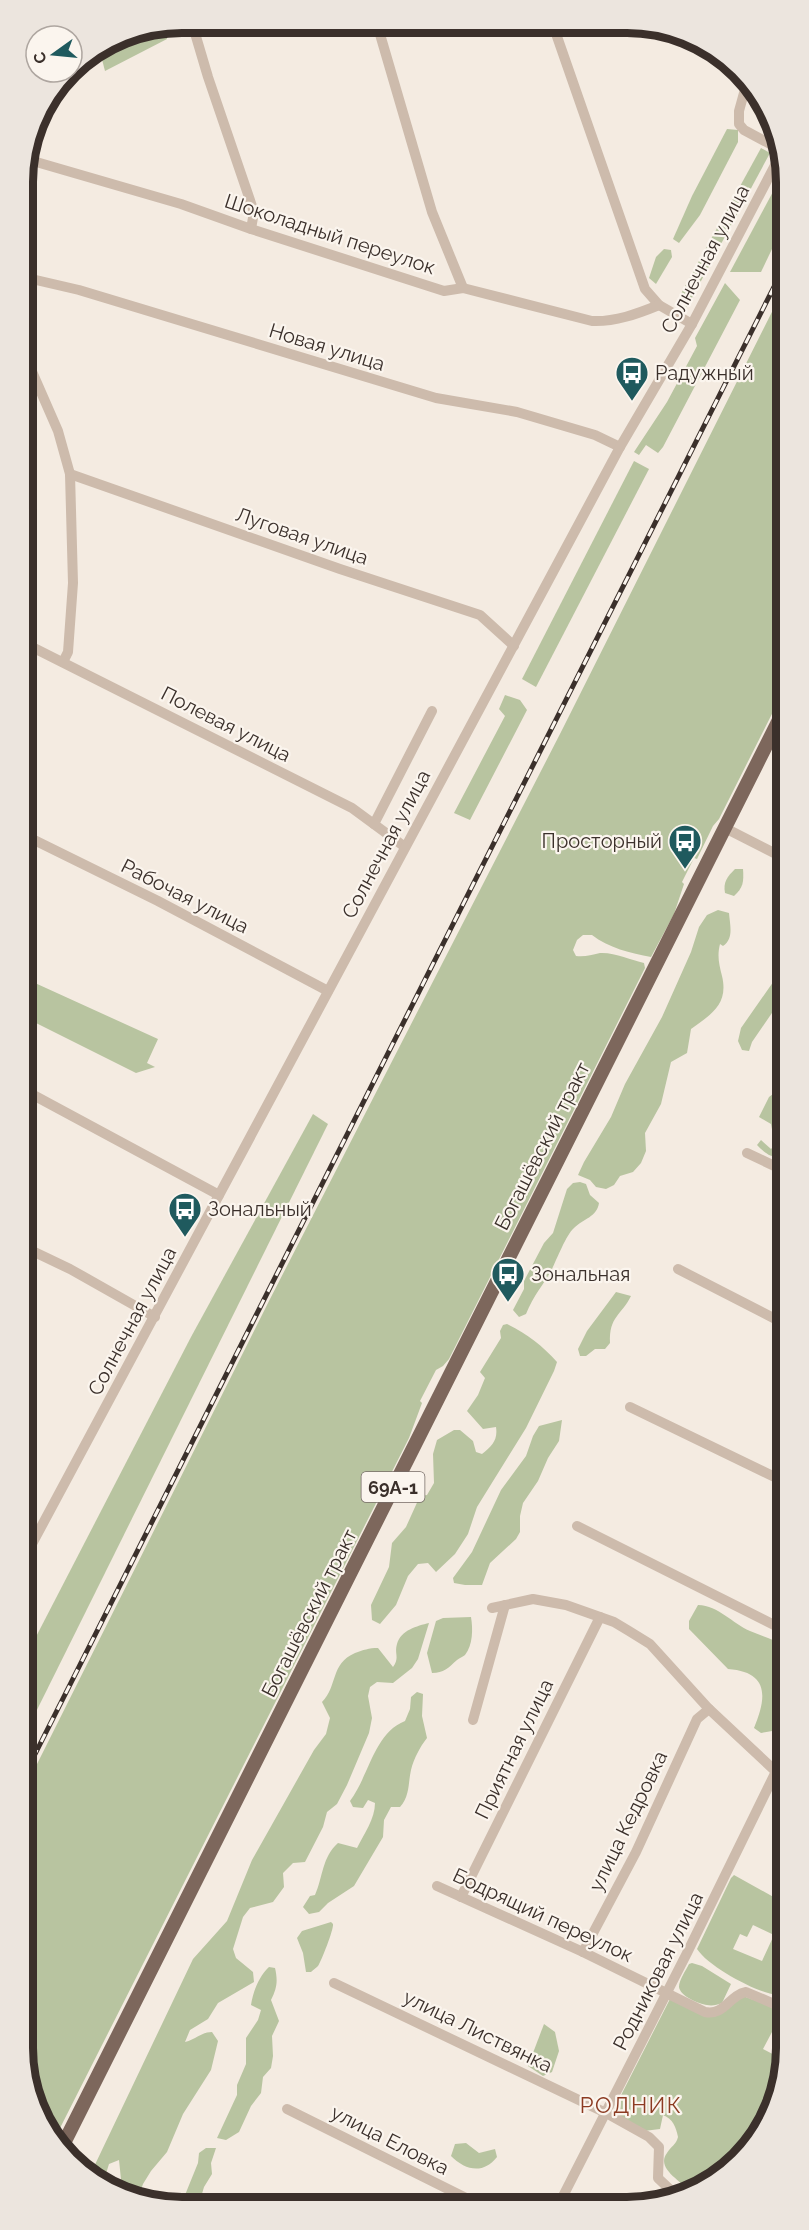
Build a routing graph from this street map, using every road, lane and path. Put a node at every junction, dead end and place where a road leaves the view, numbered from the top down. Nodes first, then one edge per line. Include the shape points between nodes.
1 (195, 33) edge
2 (380, 33) edge
3 (556, 33) edge
4 (745, 91) edge
5 (771, 144) edge
6 (34, 161) edge
7 (775, 166) edge
8 (251, 229) junction
9 (33, 279) edge
10 (464, 288) junction
11 (659, 305) junction
12 (692, 324) junction
13 (33, 374) edge
14 (620, 447) junction
15 (70, 474) junction
16 (514, 646) junction
17 (33, 647) edge
18 (63, 662) junction
19 (432, 711) dead end
20 (776, 726) edge
21 (374, 824) junction
22 (725, 828) junction
23 (33, 840) edge
24 (405, 847) junction
25 (776, 854) edge
26 (328, 991) junction
27 (33, 1095) edge
28 (747, 1153) dead end
29 (776, 1167) edge
30 (219, 1195) junction
31 (33, 1251) edge
32 (678, 1269) dead end
33 (155, 1317) junction
34 (776, 1319) edge
35 (630, 1407) dead end
36 (776, 1478) edge
37 (577, 1526) dead end
38 (33, 1542) edge
39 (505, 1605) junction
40 (492, 1608) dead end
41 (600, 1617) junction
42 (776, 1626) edge
43 (709, 1709) junction
44 (473, 1720) dead end
45 (776, 1771) joint
46 (437, 1886) dead end
47 (461, 1897) junction
48 (583, 1952) junction
49 (334, 1983) dead end
50 (666, 1992) junction
51 (776, 2005) edge
52 (287, 2109) dead end
53 (606, 2113) junction
54 (66, 2141) edge
55 (671, 2190) edge
56 (464, 2197) edge
57 (563, 2197) edge

1 - 8 street via 254,212
2 - 10 street via 432,212
3 - 11 street via 633,260 645,289
4 - 5 street via 739,124
6 - 8 street, Шоколадный переулок via 181,204
7 - 12 street, Солнечная улица
8 - 10 street, Шоколадный переулок via 444,291
9 - 14 street, Новая улица via 436,398 528,415 595,435
10 - 11 street, Шоколадный переулок via 592,321 607,321
11 - 12 street
12 - 14 street, Солнечная улица
13 - 15 street via 58,431
14 - 16 street, Солнечная улица
15 - 16 street, Луговая улица via 480,615
15 - 18 street via 72,583 69,652
16 - 24 street, Солнечная улица
17 - 18 street, Полевая улица
18 - 21 street, Полевая улица via 352,808
19 - 21 street
20 - 22 main road, Богашёвский тракт / 69А-1
21 - 24 street, Полевая улица
22 - 25 street
22 - 54 main road, Богашёвский тракт / 69А-1
23 - 26 street, Рабочая улица
24 - 26 street, Солнечная улица
26 - 30 street, Солнечная улица
27 - 30 street
28 - 29 street
30 - 33 street, Солнечная улица
31 - 33 street
32 - 34 street
33 - 38 street, Солнечная улица
35 - 36 street
37 - 42 street
39 - 40 street
39 - 41 street via 533,1599
39 - 44 street
41 - 43 street via 650,1644
41 - 47 street, Приятная улица
43 - 45 street
43 - 48 street, улица Кедровка via 698,1719 636,1852
45 - 50 street, Родниковая улица
46 - 47 street, Бодрящий переулок
47 - 48 street, Бодрящий переулок
48 - 50 street, Бодрящий переулок
49 - 53 street, улица Листвянка
50 - 51 street, Бодрящий переулок via 711,2013 722,2010 746,1992
50 - 53 street, Родниковая улица
52 - 56 street, улица Еловка
53 - 55 street, улица Листвянка via 659,2147 658,2178
53 - 57 street, Родниковая улица

